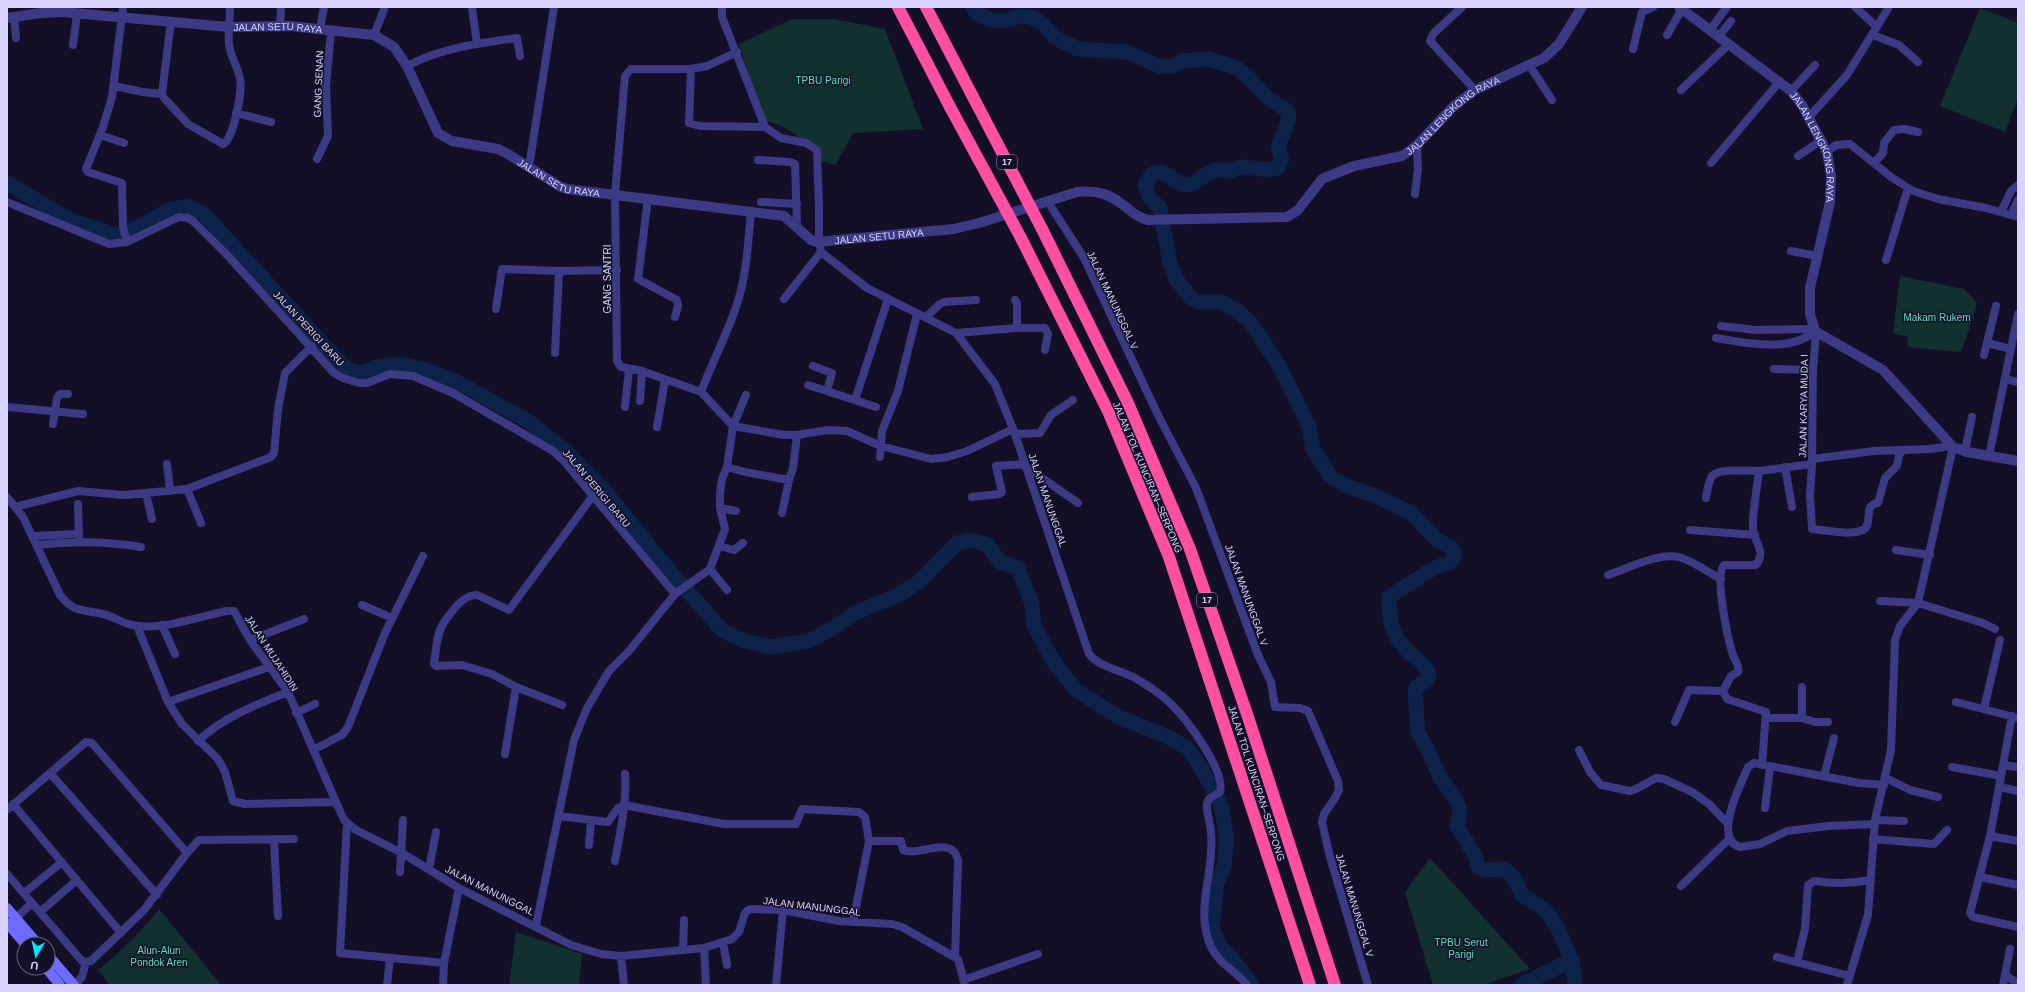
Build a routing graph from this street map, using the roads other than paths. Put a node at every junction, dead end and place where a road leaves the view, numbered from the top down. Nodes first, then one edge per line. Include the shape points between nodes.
1 (230, 7) edge
2 (281, 7) edge
3 (324, 7) edge
4 (385, 7) edge
5 (554, 7) edge
6 (722, 7) edge
7 (898, 7) edge
8 (926, 7) edge
9 (1462, 7) edge
10 (1582, 7) edge
11 (1653, 7) edge
12 (1727, 7) edge
13 (1855, 7) edge
14 (1889, 7) edge
15 (472, 8) dead end
16 (1681, 8) edge
17 (123, 12) edge
18 (77, 14) junction
19 (11, 17) edge
20 (171, 21) junction
21 (1730, 21) dead end
22 (280, 26) junction
23 (229, 27) junction
24 (320, 29) junction
25 (331, 31) junction
26 (1875, 31) junction
27 (1714, 33) junction
28 (374, 35) junction
29 (1667, 35) dead end
30 (16, 38) dead end
31 (477, 44) junction
32 (1729, 44) junction
33 (73, 45) dead end
34 (1633, 49) dead end
35 (737, 52) junction
36 (520, 56) dead end
37 (1918, 62) dead end
38 (1815, 64) dead end
39 (407, 66) junction
40 (1530, 66) junction
41 (691, 69) junction
42 (1780, 81) junction
43 (114, 86) junction
44 (1475, 90) junction
45 (1681, 90) dead end
46 (1791, 91) junction
47 (162, 94) junction
48 (1552, 100) dead end
49 (1802, 105) junction
50 (1817, 108) junction
51 (236, 113) junction
52 (1809, 117) junction
53 (271, 122) dead end
54 (765, 127) junction
55 (1918, 132) dead end
56 (100, 135) junction
57 (1820, 141) junction
58 (124, 143) dead end
59 (1417, 145) junction
60 (1827, 152) junction
61 (1798, 156) dead end
62 (317, 159) dead end
63 (758, 160) dead end
64 (1711, 163) dead end
65 (1874, 163) junction
66 (529, 167) junction
67 (2018, 185) edge
68 (1908, 188) junction
69 (615, 194) junction
70 (1415, 194) dead end
71 (648, 198) junction
72 (2018, 200) edge
73 (7, 202) edge
74 (761, 202) dead end
75 (1048, 202) junction
76 (797, 204) junction
77 (751, 211) junction
78 (2001, 212) junction
79 (2015, 216) edge
80 (1148, 220) joint
81 (797, 225) junction
82 (126, 240) junction
83 (820, 247) junction
84 (1790, 251) dead end
85 (1817, 256) junction
86 (1886, 260) dead end
87 (617, 270) junction
88 (559, 271) junction
89 (784, 298) dead end
90 (888, 299) junction
91 (976, 300) dead end
92 (1015, 300) dead end
93 (1996, 306) dead end
94 (496, 309) dead end
95 (917, 314) junction
96 (2018, 314) edge
97 (674, 317) dead end
98 (926, 317) junction
99 (1721, 326) dead end
100 (1017, 328) junction
101 (1815, 331) junction
102 (956, 333) junction
103 (1716, 338) dead end
104 (1987, 343) junction
105 (312, 346) junction
106 (2011, 348) junction
107 (1045, 350) dead end
108 (555, 353) dead end
109 (1984, 355) dead end
110 (813, 366) dead end
111 (629, 369) junction
112 (1774, 369) dead end
113 (1813, 370) junction
114 (642, 371) junction
115 (2005, 379) junction
116 (665, 380) junction
117 (2018, 382) edge
118 (808, 384) dead end
119 (827, 391) junction
120 (700, 392) junction
121 (68, 394) dead end
122 (746, 396) dead end
123 (855, 400) junction
124 (1073, 400) dead end
125 (640, 401) dead end
126 (7, 407) edge
127 (625, 407) dead end
128 (876, 407) dead end
129 (54, 412) junction
130 (83, 414) dead end
131 (1972, 417) dead end
132 (53, 424) dead end
133 (657, 426) dead end
134 (733, 426) junction
135 (1014, 431) junction
136 (797, 435) junction
137 (881, 446) junction
138 (1952, 446) junction
139 (1903, 450) junction
140 (1965, 451) junction
141 (1989, 456) junction
142 (880, 457) dead end
143 (1812, 461) junction
144 (2018, 461) edge
145 (167, 464) dead end
146 (1025, 465) junction
147 (727, 467) junction
148 (1785, 467) junction
149 (1759, 471) junction
150 (790, 480) junction
151 (187, 489) junction
152 (170, 491) junction
153 (146, 493) junction
154 (592, 496) junction
155 (972, 497) dead end
156 (1706, 498) dead end
157 (8, 499) edge
158 (1078, 503) dead end
159 (78, 504) dead end
160 (16, 507) junction
161 (1792, 507) dead end
162 (720, 508) junction
163 (736, 511) dead end
164 (782, 513) dead end
165 (152, 520) dead end
166 (201, 524) dead end
167 (1690, 530) dead end
168 (1755, 535) junction
169 (33, 536) junction
170 (79, 538) junction
171 (743, 543) dead end
172 (37, 545) junction
173 (719, 546) junction
174 (141, 547) dead end
175 (1896, 550) dead end
176 (1930, 555) junction
177 (423, 556) dead end
178 (710, 569) junction
179 (1608, 575) dead end
180 (1721, 579) junction
181 (727, 590) dead end
182 (678, 592) junction
183 (1880, 601) dead end
184 (1918, 603) junction
185 (362, 605) dead end
186 (392, 618) junction
187 (304, 619) dead end
188 (162, 625) junction
189 (136, 626) junction
190 (1995, 629) dead end
191 (250, 640) junction
192 (2000, 640) dead end
193 (175, 654) dead end
194 (269, 667) junction
195 (516, 687) junction
196 (1802, 687) dead end
197 (1723, 691) junction
198 (288, 692) junction
199 (168, 702) junction
200 (1956, 702) dead end
201 (315, 704) dead end
202 (562, 705) dead end
203 (1984, 709) junction
204 (296, 713) junction
205 (2015, 717) edge
206 (1766, 718) junction
207 (1802, 718) junction
208 (1675, 722) dead end
209 (1828, 722) dead end
210 (1834, 738) dead end
211 (198, 741) junction
212 (313, 750) junction
213 (1579, 750) dead end
214 (505, 754) dead end
215 (2003, 764) junction
216 (1766, 766) junction
217 (2018, 767) edge
218 (1952, 768) dead end
219 (50, 773) junction
220 (625, 774) dead end
221 (1824, 776) junction
222 (2001, 776) junction
223 (1885, 781) junction
224 (1999, 787) junction
225 (2018, 791) edge
226 (1938, 797) dead end
227 (336, 802) junction
228 (624, 805) junction
229 (10, 807) edge
230 (1765, 808) dead end
231 (558, 816) junction
232 (404, 820) dead end
233 (591, 820) junction
234 (1904, 821) dead end
235 (1875, 822) junction
236 (347, 823) junction
237 (1727, 823) junction
238 (1947, 830) dead end
239 (436, 832) dead end
240 (1990, 836) junction
241 (1730, 838) junction
242 (294, 839) dead end
243 (1873, 839) junction
244 (274, 840) junction
245 (2018, 841) edge
246 (869, 842) junction
247 (589, 845) dead end
248 (402, 853) junction
249 (187, 854) junction
250 (615, 861) dead end
251 (62, 862) junction
252 (429, 869) junction
253 (400, 872) dead end
254 (7, 874) edge
255 (1980, 877) junction
256 (77, 880) junction
257 (1870, 880) junction
258 (2018, 885) edge
259 (1681, 886) dead end
260 (459, 888) junction
261 (24, 894) junction
262 (157, 895) junction
263 (32, 903) junction
264 (7, 908) edge
265 (782, 910) junction
266 (40, 912) junction
267 (278, 916) dead end
268 (684, 920) dead end
269 (10, 922) edge
270 (853, 922) junction
271 (536, 925) junction
272 (2018, 927) edge
273 (121, 933) junction
274 (20, 936) edge
275 (28, 936) edge
276 (723, 942) junction
277 (704, 948) junction
278 (683, 949) junction
279 (2010, 950) dead end
280 (1038, 954) dead end
281 (621, 956) junction
282 (955, 957) junction
283 (1777, 957) dead end
284 (390, 958) junction
285 (86, 962) junction
286 (1797, 962) junction
287 (444, 963) junction
288 (56, 964) edge
289 (727, 965) dead end
290 (53, 976) edge
291 (1850, 976) junction
292 (2006, 976) junction
293 (964, 982) edge
294 (2018, 982) edge
295 (60, 985) edge
296 (74, 985) edge
297 (387, 985) edge
298 (442, 985) edge
299 (624, 985) edge
300 (706, 985) edge
301 (776, 985) edge
302 (1247, 985) edge
303 (1310, 985) edge
304 (1335, 985) edge
305 (1368, 985) edge
306 (1847, 985) edge
307 (2003, 985) edge

1 - 23 street
2 - 22 street
3 - 24 street
4 - 28 street
5 - 66 street
6 - 35 street via 722,17
7 - 303 highway, JALAN TOL KUNCIRAN–SERPONG / 17, bridge via 1021,238 1108,411 1169,557
8 - 304 highway, JALAN TOL KUNCIRAN–SERPONG / 17, bridge via 1042,229 1128,403 1190,549 1248,717
9 - 44 street via 1433,34 1430,41
10 - 40 street, JALAN LENGKONG RAYA via 1552,52
11 - 34 street via 1642,12
12 - 27 street
13 - 26 street
14 - 26 street
15 - 31 street
16 - 27 street, JALAN LENGKONG RAYA
16 - 29 street
17 - 18 street, JALAN SETU RAYA
17 - 20 street, JALAN SETU RAYA
17 - 43 street
18 - 19 street, JALAN SETU RAYA via 53,12
18 - 33 street
19 - 30 street
20 - 23 street, JALAN SETU RAYA
20 - 47 street
21 - 27 street
22 - 23 street, JALAN SETU RAYA
22 - 24 street, JALAN SETU RAYA
23 - 51 street via 230,54 241,83
24 - 25 street, JALAN SETU RAYA
25 - 28 street, JALAN SETU RAYA
25 - 62 street, GANG SENAN via 326,86 328,136
26 - 37 street via 1899,45
26 - 50 street via 1847,75
27 - 32 street, JALAN LENGKONG RAYA
28 - 39 street, JALAN SETU RAYA via 394,47
31 - 36 street via 517,38
31 - 39 street via 426,56
32 - 42 street, JALAN LENGKONG RAYA
32 - 45 street
35 - 41 street, GANG SANTRI via 707,66
35 - 54 street
38 - 46 street
39 - 66 street, JALAN SETU RAYA via 435,129 448,139 498,149
40 - 44 street, JALAN LENGKONG RAYA
40 - 48 street
41 - 54 street via 689,123 700,126
41 - 69 street, GANG SANTRI via 631,69 626,73
42 - 46 street, JALAN LENGKONG RAYA
42 - 64 street
43 - 47 street
43 - 56 street
44 - 59 street, JALAN LENGKONG RAYA via 1454,106
46 - 49 street, JALAN LENGKONG RAYA
47 - 51 street via 182,119 220,144 226,143 229,139
49 - 50 street
49 - 52 street, JALAN LENGKONG RAYA
50 - 52 street
51 - 53 street
52 - 57 street, JALAN LENGKONG RAYA
54 - 83 street via 781,138 806,143 817,150
55 - 65 street via 1894,130 1884,143 1883,153
56 - 58 street
56 - 82 street via 86,170 122,183 123,227
57 - 60 street, JALAN LENGKONG RAYA
57 - 61 street
59 - 70 street
59 - 80 street, JALAN LENGKONG RAYA via 1394,159 1354,166 1326,176 1317,182 1298,210 1287,216
60 - 65 street via 1836,145 1850,144
60 - 85 street, JALAN LENGKONG RAYA via 1831,193
63 - 76 street via 795,164
65 - 68 street
66 - 69 street, JALAN SETU RAYA via 561,187
67 - 78 street via 2011,191
68 - 78 street via 1938,198
68 - 86 street
69 - 71 street, JALAN SETU RAYA
69 - 87 street, GANG SANTRI
71 - 77 street, JALAN SETU RAYA
71 - 97 street via 638,279 677,300 678,306
72 - 79 street
73 - 82 street, JALAN PERIGI BARU via 102,243 116,245
74 - 76 street
75 - 80 street, JALAN SETU RAYA via 1077,192 1092,190 1116,198 1136,215
75 - 83 street, JALAN SETU RAYA via 954,229
75 - 305 street, JALAN MANUNGGAL V via 1084,258 1158,416 1196,488 1258,655 1271,682 1275,707 1300,708 1308,712 1336,773 1339,790 1322,822
76 - 81 street
77 - 81 street, JALAN SETU RAYA via 784,216
77 - 120 street via 738,303
78 - 79 street
81 - 83 street, JALAN SETU RAYA
82 - 105 street, JALAN PERIGI BARU via 175,218 188,218 202,229
83 - 89 street
83 - 90 street, JALAN MANUNGGAL via 867,288
84 - 85 street
85 - 101 street, JALAN LENGKONG RAYA via 1810,288 1810,306
87 - 88 street
87 - 111 street, GANG SANTRI via 618,364
88 - 94 street via 502,270
88 - 108 street
90 - 95 street, JALAN MANUNGGAL
90 - 123 street
91 - 98 street via 944,302
92 - 100 street
93 - 104 street
95 - 98 street, JALAN MANUNGGAL
95 - 137 street via 898,391 882,431
96 - 106 street
98 - 102 street, JALAN MANUNGGAL
99 - 101 street via 1756,330
100 - 102 street
100 - 107 street via 1047,329
101 - 103 street via 1803,340 1790,344
101 - 113 street, JALAN KARYA MUDA I
101 - 138 street via 1883,370
102 - 135 street, JALAN MANUNGGAL via 995,384
104 - 106 street
104 - 109 street
105 - 151 street via 285,373 272,455
105 - 154 street, JALAN PERIGI BARU via 334,373 354,382 367,383 390,374 413,376 453,393 553,452 563,460
106 - 115 street
110 - 119 street via 832,373
111 - 114 street
111 - 127 street
112 - 113 street
113 - 143 street, JALAN KARYA MUDA I
114 - 116 street
114 - 125 street
115 - 117 street
115 - 141 street
116 - 120 street
116 - 133 street
118 - 119 street
119 - 123 street
120 - 134 street
121 - 129 street via 58,395
122 - 134 street
123 - 128 street
124 - 135 street via 1051,415 1040,433
126 - 129 street
129 - 130 street
129 - 132 street
131 - 140 street
134 - 136 street
134 - 147 street
135 - 137 street via 967,451 931,459
135 - 146 street, JALAN MANUNGGAL
136 - 137 street via 840,430
136 - 150 street
137 - 142 street
138 - 139 street
138 - 140 street
138 - 176 street
139 - 143 street
139 - 143 street via 1897,466 1885,478 1878,503 1871,506 1867,527 1854,532 1812,529
140 - 141 street
141 - 144 street
143 - 148 street, JALAN KARYA MUDA I
145 - 152 street
146 - 155 street via 996,466 1002,492
146 - 158 street
146 - 302 street, JALAN MANUNGGAL via 1089,654 1162,695 1172,704 1210,756 1221,782 1220,792 1209,799 1207,808 1212,834 1204,894 1207,932 1211,947 1220,961
147 - 150 street
147 - 162 street via 722,479
148 - 149 street, JALAN KARYA MUDA I
148 - 161 street
149 - 156 street, JALAN KARYA MUDA I via 1716,473 1712,477
149 - 168 street via 1753,527
150 - 164 street
151 - 152 street
151 - 166 street
152 - 153 street
153 - 160 street via 124,495 78,491
153 - 165 street
154 - 182 street, JALAN PERIGI BARU
154 - 195 street via 509,610 472,595 461,601 443,624 434,664 436,666 462,665 492,674
157 - 160 street, JALAN MUJAHIDIN
159 - 170 street
160 - 169 street, JALAN MUJAHIDIN
162 - 163 street
162 - 173 street via 725,529
167 - 168 street
168 - 180 street via 1759,544 1757,563 1751,566 1724,565
169 - 170 street
169 - 172 street, JALAN MUJAHIDIN
170 - 172 street
170 - 174 street
171 - 173 street via 734,550
172 - 189 street, JALAN MUJAHIDIN via 60,595 67,604
173 - 178 street
175 - 176 street
176 - 184 street
177 - 186 street
178 - 181 street
178 - 182 street
179 - 180 street via 1662,556 1673,556 1693,563
180 - 197 street via 1733,656 1739,669 1731,676
182 - 231 street via 609,671 587,708 574,740
183 - 184 street
184 - 190 street
184 - 223 street via 1900,626 1895,640 1892,729
185 - 186 street
186 - 212 street via 348,727 342,735
187 - 191 street
188 - 189 street, JALAN MUJAHIDIN
188 - 191 street, JALAN MUJAHIDIN via 232,611
188 - 193 street
189 - 199 street
191 - 194 street, JALAN MUJAHIDIN
192 - 203 street
194 - 198 street, JALAN MUJAHIDIN
194 - 199 street
195 - 202 street
195 - 214 street
196 - 207 street
197 - 206 street via 1728,700 1766,710
197 - 208 street via 1689,690
198 - 204 street, JALAN MUJAHIDIN
198 - 211 street via 229,719
199 - 211 street via 182,724
200 - 203 street
201 - 204 street
203 - 205 street
204 - 212 street, JALAN MUJAHIDIN
205 - 215 street
206 - 207 street
206 - 216 street
207 - 209 street
210 - 221 street
211 - 227 street via 218,759 235,803
212 - 227 street, JALAN MUJAHIDIN
213 - 237 street via 1590,772 1601,785 1630,790 1656,778 1664,779 1692,792 1709,804
215 - 217 street
215 - 222 street
216 - 221 street
216 - 230 street
216 - 237 street via 1754,763 1748,767
218 - 222 street
219 - 229 street
219 - 249 street via 86,742 92,743
219 - 262 street
220 - 228 street
221 - 223 street via 1859,783
222 - 224 street
223 - 226 street
223 - 235 street
224 - 225 street
224 - 240 street
227 - 236 street, JALAN MUJAHIDIN
228 - 233 street via 618,808 610,820
228 - 246 street via 724,824 796,824 802,809 856,812 865,817
228 - 250 street
229 - 251 street
231 - 233 street
231 - 271 street
232 - 248 street
233 - 247 street
234 - 235 street
235 - 241 street via 1788,831 1766,842 1740,848
235 - 243 street
236 - 248 street, JALAN MUJAHIDIN
236 - 284 street via 340,953
237 - 241 street
238 - 243 street via 1934,844
239 - 252 street
240 - 245 street
240 - 255 street
241 - 259 street
242 - 244 street
243 - 257 street
244 - 249 street via 199,840
244 - 267 street
246 - 270 street
246 - 282 street via 901,841 904,850 907,851 917,852 941,847 954,850 957,854
248 - 252 street, JALAN MUJAHIDIN
248 - 253 street
249 - 262 street
251 - 256 street
251 - 261 street
252 - 260 street, JALAN MANUNGGAL
254 - 261 street
255 - 258 street
255 - 272 street via 1970,909 1971,916
256 - 266 street
256 - 273 street
257 - 286 street via 1853,884 1814,881 1808,885 1805,929
257 - 291 street via 1868,915
260 - 271 street, JALAN MANUNGGAL
260 - 287 street
261 - 263 street
262 - 273 street
263 - 266 street
263 - 269 street
264 - 269 main road
265 - 270 street, JALAN MANUNGGAL
265 - 276 street, JALAN MANUNGGAL via 748,910 736,936
265 - 301 street
266 - 285 street via 82,961
268 - 278 street
269 - 274 main road
269 - 275 main road
270 - 282 street, JALAN MANUNGGAL via 902,927
271 - 281 street, JALAN MANUNGGAL via 582,949
273 - 285 street via 91,961
276 - 277 street, JALAN MANUNGGAL
276 - 289 street
277 - 278 street, JALAN MANUNGGAL
277 - 300 street
278 - 281 street, JALAN MANUNGGAL
279 - 292 street
280 - 293 street
281 - 299 street
282 - 293 street via 961,964
283 - 286 street
284 - 287 street
284 - 297 street
285 - 296 street via 82,977
286 - 291 street
287 - 298 street
288 - 296 main road
290 - 295 main road
291 - 306 street
292 - 294 street
292 - 307 street

